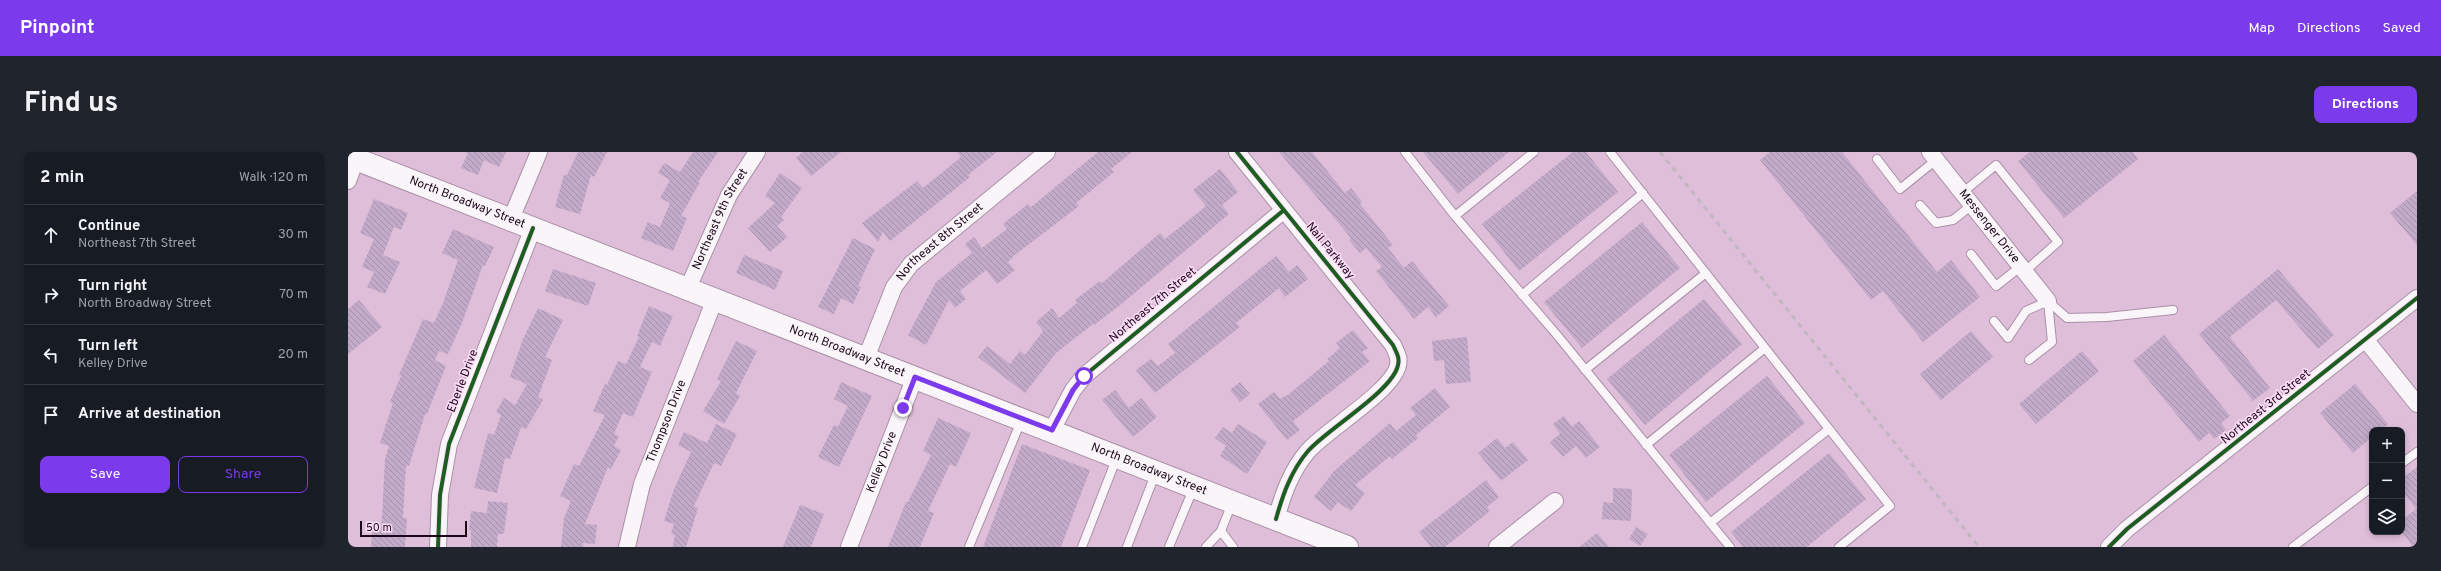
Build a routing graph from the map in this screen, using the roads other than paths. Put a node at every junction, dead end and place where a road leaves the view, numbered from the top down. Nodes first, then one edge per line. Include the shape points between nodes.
1 (540, 152) edge
2 (757, 152) edge
3 (1048, 152) edge
4 (1237, 152) edge
5 (1405, 152) edge
6 (1534, 152) edge
7 (1610, 152) edge
8 (1933, 156) edge
9 (352, 157) edge
10 (1877, 160) dead end
11 (348, 180) edge
12 (1643, 193) junction
13 (1962, 193) junction
14 (1920, 205) dead end
15 (1972, 205) junction
16 (1284, 210) junction
17 (1455, 216) junction
18 (511, 219) junction
19 (533, 228) junction
20 (1971, 254) dead end
21 (2022, 269) junction
22 (1706, 273) junction
23 (688, 288) junction
24 (1522, 295) junction
25 (2417, 298) edge
26 (715, 299) junction
27 (2048, 301) junction
28 (2173, 310) dead end
29 (1994, 321) dead end
30 (2365, 339) junction
31 (1765, 348) junction
32 (866, 358) junction
33 (2029, 360) dead end
34 (1585, 370) junction
35 (915, 377) junction
36 (2417, 404) edge
37 (1022, 419) junction
38 (1829, 429) junction
39 (1052, 430) junction
40 (1646, 445) junction
41 (2417, 452) edge
42 (1118, 456) junction
43 (2403, 463) edge
44 (1156, 472) junction
45 (1194, 486) junction
46 (2369, 488) edge
47 (1554, 501) dead end
48 (1233, 502) junction
49 (1276, 519) junction
50 (1710, 523) junction
51 (1221, 531) junction
52 (438, 547) edge
53 (627, 547) edge
54 (849, 547) edge
55 (969, 547) edge
56 (1082, 547) edge
57 (1127, 547) edge
58 (1169, 547) edge
59 (1206, 547) edge
60 (1233, 547) edge
61 (1347, 547) edge
62 (1496, 547) edge
63 (1730, 547) edge
64 (1839, 547) edge
65 (2109, 547) edge
66 (2293, 547) edge

1 - 18 street
2 - 23 street, Northeast 9th Street via 728,195
3 - 32 street, Northeast 8th Street via 907,268 894,288
4 - 16 street, Nail Parkway
5 - 17 lane
6 - 17 lane
7 - 12 lane
8 - 10 lane via 1900,189
8 - 13 street, Messenger Drive
9 - 11 street
9 - 18 main road, North Broadway Street
12 - 22 lane
12 - 24 lane
13 - 15 street, Messenger Drive
13 - 21 lane via 1996,165 2058,242
14 - 15 lane via 1936,223 1953,220
15 - 21 street, Messenger Drive
16 - 39 street, Northeast 7th Street via 1084,376 1073,390
16 - 49 street, Nail Parkway via 1393,345 1398,354 1398,367 1383,388 1302,458 1288,482
17 - 24 lane
18 - 19 main road, North Broadway Street
19 - 23 main road, North Broadway Street
19 - 52 street, Eberle Drive via 450,444 440,495
20 - 21 lane via 1996,286
21 - 27 street, Messenger Drive
22 - 31 lane
22 - 34 lane
23 - 26 main road, North Broadway Street
24 - 34 lane
25 - 30 street, Northeast 3rd Street
26 - 32 main road, North Broadway Street
26 - 53 street, Thompson Drive via 642,484
27 - 28 lane via 2067,318 2107,317
27 - 29 lane via 2026,311 2008,338
27 - 33 lane via 2052,342
30 - 36 street
30 - 65 street, Northeast 3rd Street
31 - 38 lane
31 - 40 lane
32 - 35 main road, North Broadway Street
34 - 40 lane
35 - 37 main road, North Broadway Street
35 - 54 street, Kelley Drive
37 - 39 main road, North Broadway Street
37 - 55 lane
38 - 50 lane
38 - 64 lane via 1890,506
39 - 42 main road, North Broadway Street
40 - 50 lane
41 - 43 lane
42 - 44 main road, North Broadway Street
42 - 56 lane
44 - 45 main road, North Broadway Street
44 - 57 lane
45 - 48 main road, North Broadway Street
45 - 58 lane
46 - 66 lane
47 - 62 street
48 - 49 main road, North Broadway Street
48 - 51 lane
49 - 61 main road, North Broadway Street
50 - 63 lane
51 - 59 lane
51 - 60 lane

